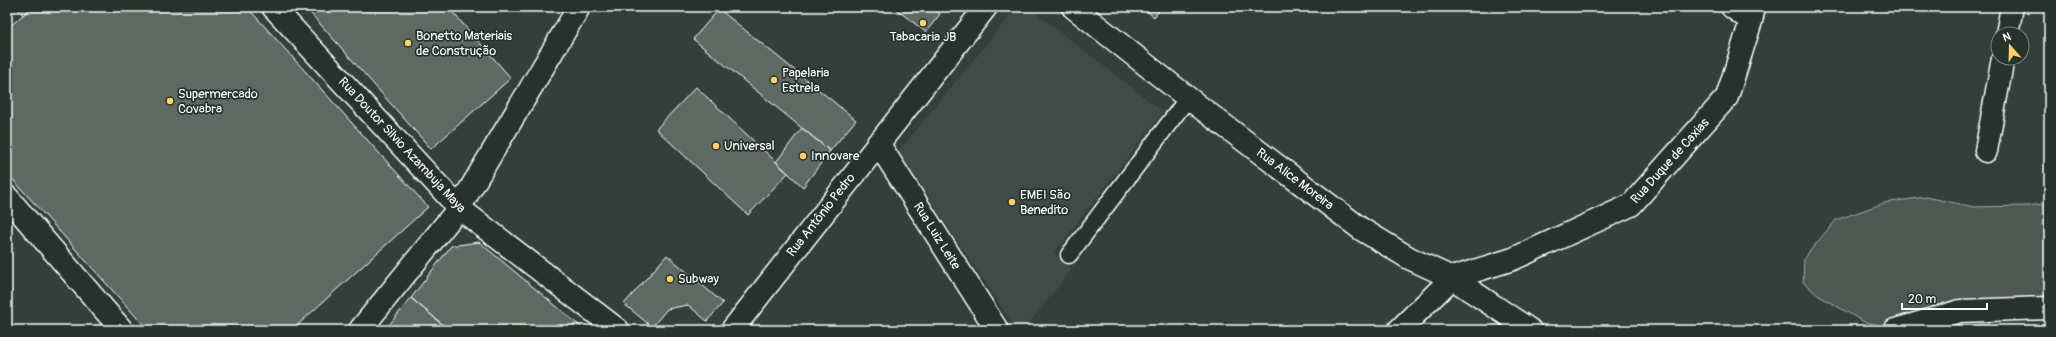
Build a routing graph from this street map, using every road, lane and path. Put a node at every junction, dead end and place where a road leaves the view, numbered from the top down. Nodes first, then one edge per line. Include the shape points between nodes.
1 (273, 7) edge
2 (579, 7) edge
3 (986, 7) edge
4 (1073, 7) edge
5 (1732, 7) edge
6 (2012, 7) edge
7 (1753, 14) edge
8 (2008, 26) edge
9 (2002, 66) edge
10 (1188, 98) junction
11 (878, 143) junction
12 (1986, 151) dead end
13 (7, 197) edge
14 (458, 208) junction
15 (1069, 255) dead end
16 (1452, 278) junction
17 (2049, 308) edge
18 (122, 330) edge
19 (360, 330) edge
20 (618, 330) edge
21 (732, 330) edge
22 (997, 330) edge
23 (1399, 330) edge
24 (1530, 330) edge
25 (1895, 330) edge

1 - 14 street, Rua Doutor Silvio Azambuja Maya
2 - 14 street
3 - 11 street, Rua Antônio Pedro
4 - 10 street, Rua Alice Moreira
5 - 7 street
6 - 8 street
7 - 16 street, Rua Duque de Caxias via 1727,97 1631,205 1512,259
9 - 12 street
10 - 15 lane
10 - 16 street, Rua Alice Moreira via 1361,229 1409,258
11 - 21 street, Rua Antônio Pedro
11 - 22 street, Rua Luiz Leite
13 - 18 street
14 - 19 street
14 - 20 street, Rua Doutor Silvio Azambuja Maya
16 - 23 street
16 - 24 street, Rua Alice Moreira
17 - 25 street via 1960,311

